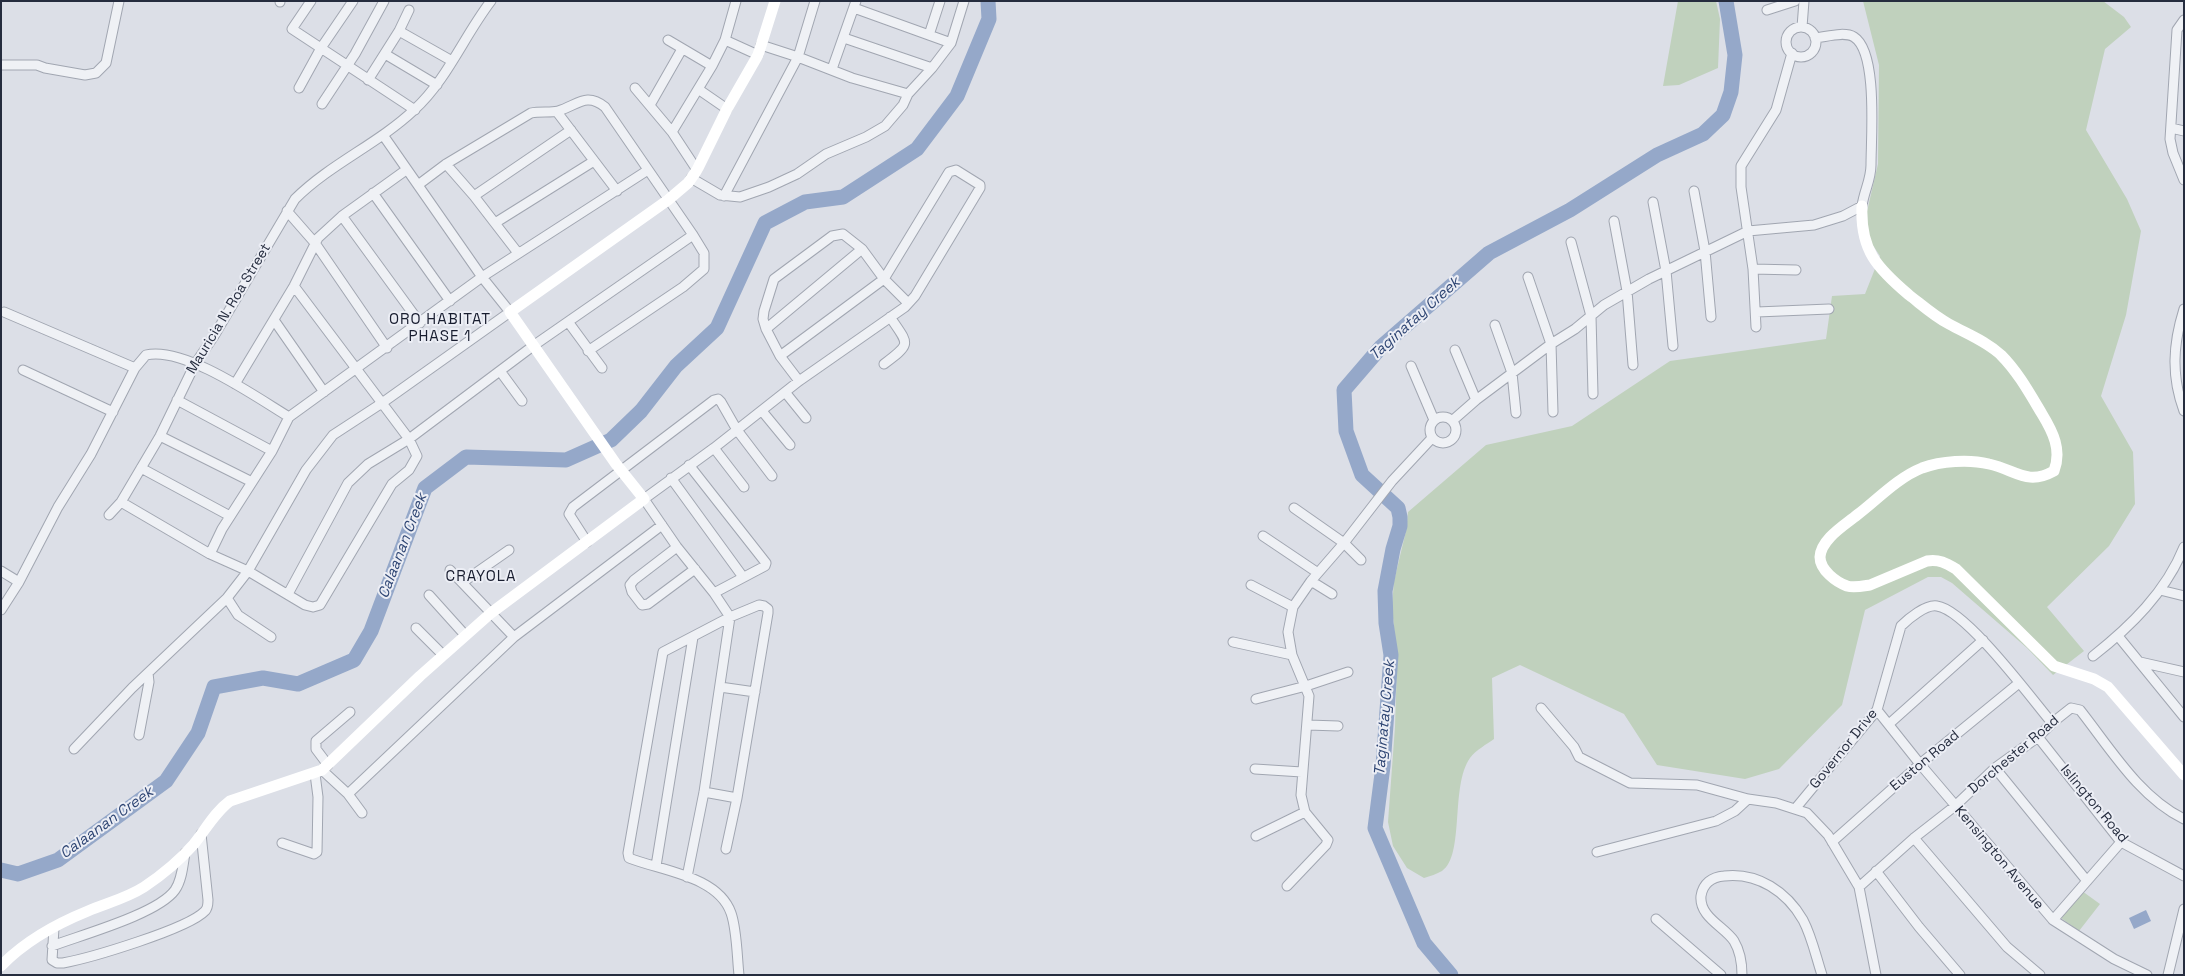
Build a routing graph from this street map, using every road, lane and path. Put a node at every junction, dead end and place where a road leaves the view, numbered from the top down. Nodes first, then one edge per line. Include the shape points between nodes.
1 (119, 1) edge
2 (311, 1) edge
3 (353, 1) edge
4 (384, 1) edge
5 (491, 1) edge
6 (736, 1) edge
7 (775, 1) edge
8 (815, 1) edge
9 (940, 1) edge
10 (964, 1) edge
11 (1795, 1) edge
12 (1804, 1) edge
13 (855, 5) edge
14 (409, 10) dead end
15 (1767, 10) dead end
16 (2183, 20) edge
17 (1802, 27) junction
18 (399, 31) junction
19 (929, 35) junction
20 (844, 38) junction
21 (1815, 38) junction
22 (668, 40) dead end
23 (725, 40) junction
24 (951, 43) junction
25 (322, 48) junction
26 (682, 49) junction
27 (760, 50) junction
28 (385, 54) junction
29 (1792, 54) junction
30 (798, 57) junction
31 (452, 61) junction
32 (2180, 62) edge
33 (1, 65) edge
34 (347, 66) junction
35 (712, 66) junction
36 (932, 68) junction
37 (832, 69) junction
38 (368, 80) junction
39 (437, 85) junction
40 (299, 88) dead end
41 (635, 88) dead end
42 (698, 89) junction
43 (908, 94) junction
44 (322, 104) dead end
45 (650, 105) junction
46 (727, 109) junction
47 (415, 110) junction
48 (556, 112) junction
49 (2171, 128) junction
50 (571, 130) junction
51 (2184, 131) edge
52 (672, 132) junction
53 (383, 135) junction
54 (594, 160) junction
55 (446, 164) junction
56 (406, 170) junction
57 (648, 170) junction
58 (694, 174) junction
59 (2184, 180) edge
60 (418, 185) junction
61 (1694, 190) dead end
62 (617, 191) junction
63 (373, 193) junction
64 (474, 196) junction
65 (724, 196) junction
66 (668, 200) junction
67 (1653, 202) dead end
68 (1862, 206) junction
69 (287, 211) junction
70 (342, 216) junction
71 (1614, 221) dead end
72 (495, 223) junction
73 (1748, 230) junction
74 (693, 235) junction
75 (1571, 242) dead end
76 (315, 243) junction
77 (862, 248) junction
78 (1706, 251) junction
79 (518, 253) junction
80 (1753, 269) junction
81 (1796, 270) dead end
82 (1666, 271) junction
83 (482, 277) junction
84 (1528, 277) dead end
85 (884, 279) junction
86 (294, 286) junction
87 (1628, 291) junction
88 (450, 301) junction
89 (908, 303) junction
90 (1829, 309) dead end
91 (2184, 309) edge
92 (4, 312) dead end
93 (510, 312) junction
94 (1757, 312) junction
95 (1591, 316) junction
96 (890, 317) junction
97 (1711, 317) dead end
98 (274, 320) junction
99 (420, 323) junction
100 (569, 323) junction
101 (1495, 325) dead end
102 (1756, 327) dead end
103 (766, 329) junction
104 (2181, 329) edge
105 (1551, 344) junction
106 (533, 346) junction
107 (1673, 346) dead end
108 (386, 348) junction
109 (1455, 350) dead end
110 (588, 351) junction
111 (780, 356) junction
112 (195, 364) junction
113 (884, 364) dead end
114 (1411, 366) dead end
115 (1633, 366) dead end
116 (134, 368) junction
117 (357, 368) junction
118 (602, 368) dead end
119 (23, 370) dead end
120 (500, 371) junction
121 (1512, 373) junction
122 (799, 381) junction
123 (235, 384) junction
124 (324, 392) junction
125 (785, 392) junction
126 (2180, 393) edge
127 (1593, 394) dead end
128 (177, 400) junction
129 (1476, 400) junction
130 (522, 401) dead end
131 (382, 403) junction
132 (762, 411) junction
133 (2184, 411) edge
134 (113, 412) junction
135 (1553, 412) dead end
136 (1516, 413) dead end
137 (290, 417) junction
138 (806, 418) dead end
139 (1434, 420) junction
140 (1452, 421) junction
141 (737, 430) junction
142 (160, 436) junction
143 (1432, 438) junction
144 (409, 440) junction
145 (790, 445) dead end
146 (714, 448) junction
147 (272, 451) junction
148 (689, 466) junction
149 (618, 467) junction
150 (141, 468) junction
151 (772, 476) dead end
152 (671, 478) junction
153 (252, 482) junction
154 (744, 487) dead end
155 (644, 499) junction
156 (121, 502) junction
157 (1294, 508) dead end
158 (109, 515) dead end
159 (230, 516) junction
160 (662, 525) junction
161 (1263, 536) dead end
162 (587, 542) junction
163 (1344, 543) junction
164 (677, 547) junction
165 (2184, 547) edge
166 (509, 550) dead end
167 (210, 554) junction
168 (1361, 560) dead end
169 (695, 569) junction
170 (450, 570) dead end
171 (1, 571) edge
172 (248, 571) junction
173 (1318, 573) junction
174 (743, 577) junction
175 (1311, 581) junction
176 (19, 582) junction
177 (463, 582) junction
178 (1251, 585) dead end
179 (2160, 590) junction
180 (714, 593) junction
181 (288, 594) junction
182 (1332, 594) dead end
183 (429, 595) dead end
184 (2184, 596) edge
185 (227, 598) junction
186 (1293, 607) junction
187 (1, 610) edge
188 (490, 612) junction
189 (730, 617) junction
190 (416, 628) dead end
191 (466, 635) junction
192 (2118, 636) junction
193 (271, 637) dead end
194 (514, 637) junction
195 (693, 637) junction
196 (1983, 640) junction
197 (1233, 642) dead end
198 (443, 655) junction
199 (1292, 655) junction
200 (2093, 656) dead end
201 (2140, 662) junction
202 (1348, 672) dead end
203 (2184, 672) edge
204 (148, 673) junction
205 (2019, 683) junction
206 (1306, 686) junction
207 (720, 687) junction
208 (755, 692) junction
209 (1256, 699) dead end
210 (1541, 708) dead end
211 (1878, 710) junction
212 (350, 712) dead end
213 (2184, 717) edge
214 (2052, 722) junction
215 (1889, 724) junction
216 (1308, 725) junction
217 (1338, 726) dead end
218 (139, 734) dead end
219 (2038, 737) junction
220 (74, 749) dead end
221 (1920, 764) junction
222 (1995, 768) junction
223 (1255, 769) dead end
224 (322, 770) junction
225 (1302, 772) junction
226 (2184, 775) edge
227 (704, 792) junction
228 (348, 794) junction
229 (737, 798) junction
230 (1748, 799) junction
231 (1955, 806) junction
232 (1795, 809) junction
233 (1304, 812) junction
234 (362, 813) dead end
235 (2184, 819) edge
236 (201, 834) junction
237 (1256, 836) dead end
238 (1914, 838) junction
239 (1832, 842) junction
240 (2121, 842) junction
241 (282, 843) dead end
242 (726, 849) dead end
243 (1598, 852) dead end
244 (185, 853) junction
245 (656, 866) junction
246 (1876, 871) junction
247 (2184, 876) edge
248 (687, 878) junction
249 (2087, 881) junction
250 (1287, 886) dead end
251 (1859, 887) junction
252 (2184, 909) edge
253 (1656, 919) dead end
254 (2053, 920) junction
255 (54, 928) junction
256 (2182, 929) edge
257 (52, 946) junction
258 (1, 966) edge
259 (1878, 973) edge
260 (739, 975) edge
261 (1721, 975) edge
262 (1742, 975) edge
263 (1822, 975) edge
264 (1960, 975) edge
265 (2040, 975) edge
266 (2147, 975) edge
267 (2168, 975) edge

1 - 33 street via 106,63 96,73 85,75 37,65
2 - 25 street via 292,29
3 - 25 street
4 - 34 street
5 - 31 street, Mauricia N. Roa Street
6 - 23 street
7 - 27 street
8 - 30 street
9 - 19 street
10 - 24 street
11 - 15 street
12 - 17 street
13 - 19 street
13 - 20 street
14 - 18 street
16 - 32 street via 2177,30
17 - 21 street via 1811,30
17 - 29 street via 1788,35 1787,46
18 - 28 street
18 - 31 street
19 - 24 street
20 - 36 street
20 - 37 street
21 - 29 street via 1815,46 1808,55
21 - 68 street via 1854,37 1861,44 1867,60 1872,84 1871,177
22 - 26 street
23 - 27 street
23 - 35 street
24 - 36 street
25 - 34 street
25 - 40 street
26 - 35 street
26 - 45 street
27 - 30 street
27 - 46 street
28 - 38 street
28 - 39 street
29 - 73 street via 1776,110 1741,166
30 - 37 street
30 - 65 street
31 - 39 street, Mauricia N. Roa Street
32 - 49 street
34 - 38 street
34 - 44 street
35 - 42 street
36 - 43 street
37 - 43 street
38 - 47 street
39 - 47 street, Mauricia N. Roa Street
41 - 45 street
42 - 46 street
42 - 52 street
43 - 65 street via 886,126 826,154 797,174 769,187 740,197
45 - 52 street
46 - 58 street
47 - 53 street, Mauricia N. Roa Street
48 - 50 street
48 - 55 street via 543,110 531,113
48 - 57 street via 582,100 598,101 606,107
49 - 51 street
49 - 59 street via 2172,153
50 - 54 street
50 - 64 street
52 - 58 street
53 - 56 street
53 - 69 street, Mauricia N. Roa Street via 310,184
54 - 62 street
54 - 72 street
55 - 60 street
55 - 64 street
56 - 60 street
56 - 63 street
57 - 62 street
57 - 66 street
58 - 65 street via 710,190
58 - 66 street
60 - 83 street
61 - 78 street
62 - 79 street
63 - 70 street
63 - 88 street
64 - 72 street
66 - 74 street
66 - 93 street
67 - 82 street
68 - 73 street via 1814,225
68 - 226 street via 1864,238 1877,266 1930,312 1988,345 2010,366 2046,421 2057,444 2058,460 2054,471 2035,478 1989,464 1960,462 1920,469 1880,496 1837,532 1820,555 1824,570 1848,586 1860,586 1870,585 1927,561 1946,562 2054,666 2108,687
69 - 76 street
69 - 112 street, Mauricia N. Roa Street
70 - 76 street
70 - 99 street
71 - 87 street
72 - 79 street
73 - 78 street
73 - 80 street
74 - 100 street
74 - 110 street via 704,253 704,269 683,287
75 - 95 street
76 - 86 street
76 - 108 street
77 - 85 street
77 - 103 street
77 - 103 street via 842,234 832,236 774,279 764,311
78 - 82 street
78 - 97 street
79 - 83 street
80 - 81 street
80 - 94 street
82 - 87 street
82 - 107 street
83 - 88 street
83 - 93 street
84 - 105 street
85 - 89 street
85 - 89 street via 949,172 956,170 978,183 980,188
85 - 111 street
86 - 98 street
86 - 117 street
87 - 95 street
87 - 115 street
88 - 99 street
89 - 96 street
90 - 94 street
91 - 104 street
92 - 116 street
93 - 106 street
93 - 131 street
94 - 102 street
95 - 105 street
95 - 127 street
96 - 113 street via 906,344
96 - 122 street
98 - 123 street
98 - 124 street
99 - 108 street
100 - 106 street
100 - 110 street
101 - 121 street
103 - 111 street
104 - 126 street via 2174,354
105 - 121 street
105 - 135 street
106 - 120 street
106 - 149 street
108 - 117 street
109 - 129 street
110 - 118 street
111 - 122 street
112 - 116 street via 152,353
112 - 123 street
112 - 128 street, Mauricia N. Roa Street
114 - 139 street
116 - 134 street
117 - 124 street
117 - 131 street
119 - 134 street
120 - 130 street
120 - 144 street
121 - 129 street
121 - 136 street
122 - 125 street
123 - 137 street
124 - 137 street
125 - 132 street
125 - 138 street
126 - 133 street
128 - 142 street, Mauricia N. Roa Street
128 - 147 street
129 - 140 street
131 - 144 street
131 - 172 street via 333,435 318,452
132 - 141 street
132 - 145 street
134 - 176 street
137 - 147 street
139 - 140 street via 1446,417
139 - 143 street via 1430,426
140 - 143 street via 1456,428 1451,440 1439,442
141 - 146 street
141 - 149 street via 721,402 714,400
141 - 151 street
142 - 150 street, Mauricia N. Roa Street
142 - 153 street
143 - 163 street via 1392,481
144 - 181 street via 368,464 348,484
144 - 181 street via 417,456 414,464 392,484 320,605 305,605
146 - 148 street
146 - 154 street
147 - 153 street
148 - 152 street
148 - 174 street via 765,560 765,566
149 - 155 street
149 - 162 street via 570,511 571,519
150 - 156 street, Mauricia N. Roa Street
150 - 159 street
152 - 155 street
152 - 174 street
153 - 159 street
155 - 160 street
155 - 162 street
156 - 158 street, Mauricia N. Roa Street
156 - 167 street
157 - 163 street
159 - 167 street
160 - 164 street
160 - 194 street
161 - 173 street
162 - 188 street
163 - 168 street
163 - 173 street
164 - 169 street
164 - 169 street via 630,585 642,605 648,604
165 - 179 street
166 - 177 street
167 - 172 street
169 - 180 street
170 - 177 street
171 - 176 street
172 - 181 street
172 - 185 street
173 - 175 street
174 - 180 street
175 - 182 street
175 - 186 street
176 - 187 street
177 - 188 street
178 - 186 street
179 - 184 street
179 - 192 street
180 - 189 street
183 - 191 street
185 - 193 street via 238,615
185 - 204 street
186 - 199 street via 1288,632
188 - 191 street
188 - 194 street
189 - 195 street
189 - 207 street
189 - 208 street via 759,605 768,609
190 - 198 street
191 - 198 street
192 - 200 street
192 - 201 street
194 - 228 street
195 - 245 street
195 - 245 street via 661,655 628,853 629,858
196 - 205 street, Governor Drive
196 - 211 street, Governor Drive via 1966,623 1936,606 1930,606 1904,622 1897,634
196 - 215 street
197 - 199 street
198 - 224 street
199 - 206 street
201 - 203 street
201 - 213 street
202 - 206 street
204 - 218 street via 150,682
204 - 220 street
205 - 214 street, Governor Drive
205 - 221 street, Euston Road
206 - 209 street
206 - 216 street
207 - 208 street
207 - 227 street
208 - 229 street
210 - 230 street via 1579,757 1630,783 1697,785
211 - 215 street, Kensington Avenue
211 - 232 street, Governor Drive
212 - 224 street via 316,740
214 - 219 street, Dorchester Road
214 - 235 street, Dorchester Road via 2071,708 2080,710 2138,783 2162,805
215 - 221 street, Kensington Avenue
216 - 217 street
216 - 225 street
219 - 222 street, Dorchester Road
219 - 240 street, Islington Road
221 - 231 street, Kensington Avenue
221 - 239 street, Euston Road
222 - 231 street, Dorchester Road
222 - 249 street
223 - 225 street
224 - 228 street
224 - 236 street via 230,801
224 - 241 street via 317,852 314,854
225 - 233 street
227 - 229 street
227 - 248 street
228 - 234 street
229 - 242 street
230 - 232 street
230 - 243 street via 1735,811 1716,821
231 - 238 street, Dorchester Road
231 - 254 street, Kensington Avenue
232 - 239 street via 1807,813
233 - 237 street
233 - 250 street via 1328,840
236 - 244 street
236 - 257 street via 208,900 205,911 141,940 70,962 57,964 52,960
238 - 246 street, Dorchester Road
238 - 265 street via 2007,947
239 - 251 street
240 - 247 street, Islington Road
240 - 249 street
244 - 255 street via 144,887
244 - 257 street via 179,882 164,901 141,913
245 - 248 street
246 - 251 street, Dorchester Road
246 - 264 street
248 - 260 street via 713,888 732,914
249 - 254 street
251 - 259 street
252 - 256 street
253 - 261 street
254 - 266 street, Kensington Avenue via 2114,959
255 - 257 street
255 - 258 street via 38,935
256 - 267 street
262 - 263 street via 1735,942 1710,918 1701,899 1703,888 1709,880 1717,877 1735,875 1752,878 1783,895 1804,922

